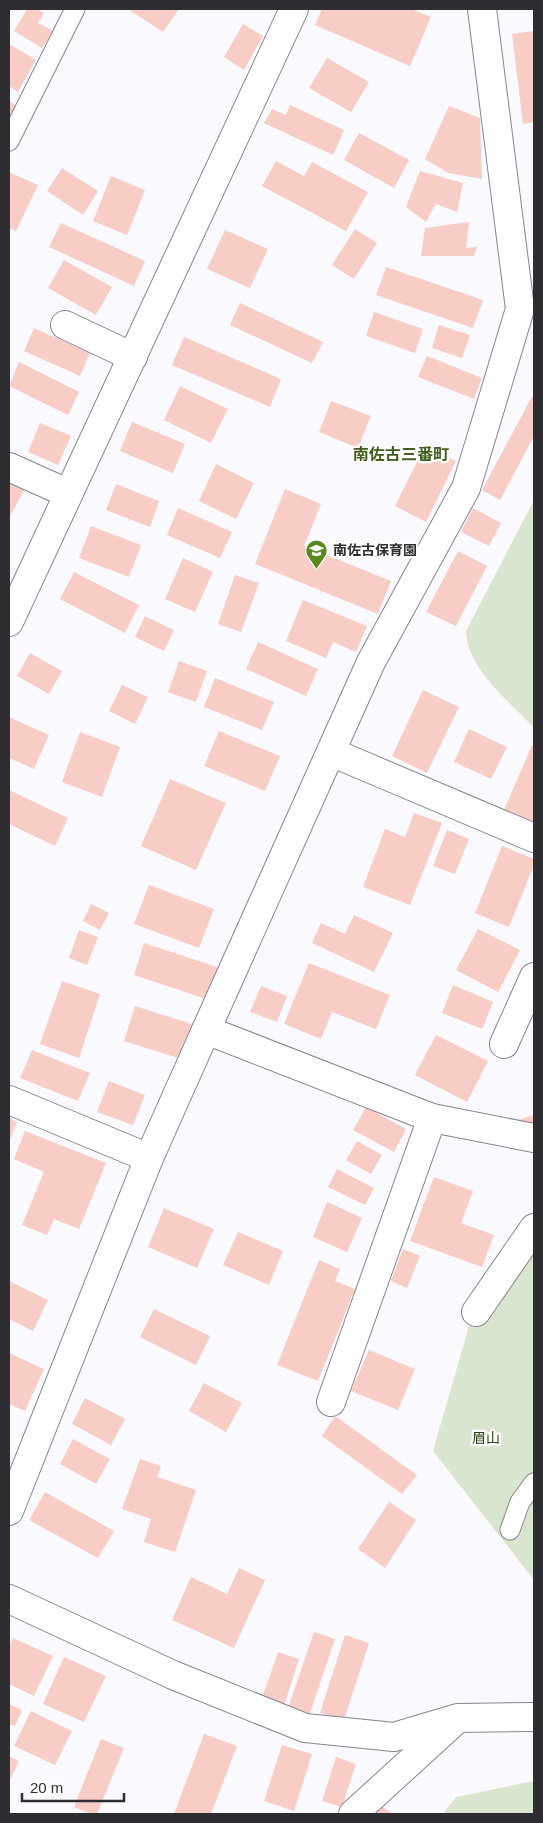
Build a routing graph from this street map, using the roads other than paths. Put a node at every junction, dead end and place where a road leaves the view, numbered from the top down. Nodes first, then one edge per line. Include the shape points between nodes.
1 (75, 9) edge
2 (294, 9) edge
3 (482, 9) edge
4 (9, 141) edge
5 (65, 325) dead end
6 (133, 357) junction
7 (9, 467) edge
8 (67, 493) junction
9 (9, 622) edge
10 (331, 752) junction
11 (534, 838) edge
12 (534, 977) edge
13 (206, 1030) junction
14 (504, 1044) dead end
15 (9, 1100) edge
16 (432, 1118) junction
17 (534, 1138) edge
18 (149, 1158) junction
19 (534, 1228) edge
20 (476, 1312) dead end
21 (330, 1402) dead end
22 (534, 1484) edge
23 (9, 1511) edge
24 (510, 1530) dead end
25 (9, 1599) edge
26 (534, 1717) edge
27 (458, 1718) junction
28 (353, 1814) edge

1 - 4 lane
2 - 6 street
3 - 10 street via 520,309 466,488 371,662
5 - 6 street
6 - 8 street
7 - 8 street
8 - 9 street
10 - 11 street
10 - 13 street
12 - 14 street
13 - 16 street
13 - 18 street
15 - 18 street
16 - 17 street
16 - 21 street
18 - 23 street
19 - 20 street
22 - 24 lane via 520,1502
25 - 27 street via 173,1675 305,1728 394,1737
26 - 27 street
27 - 28 street

